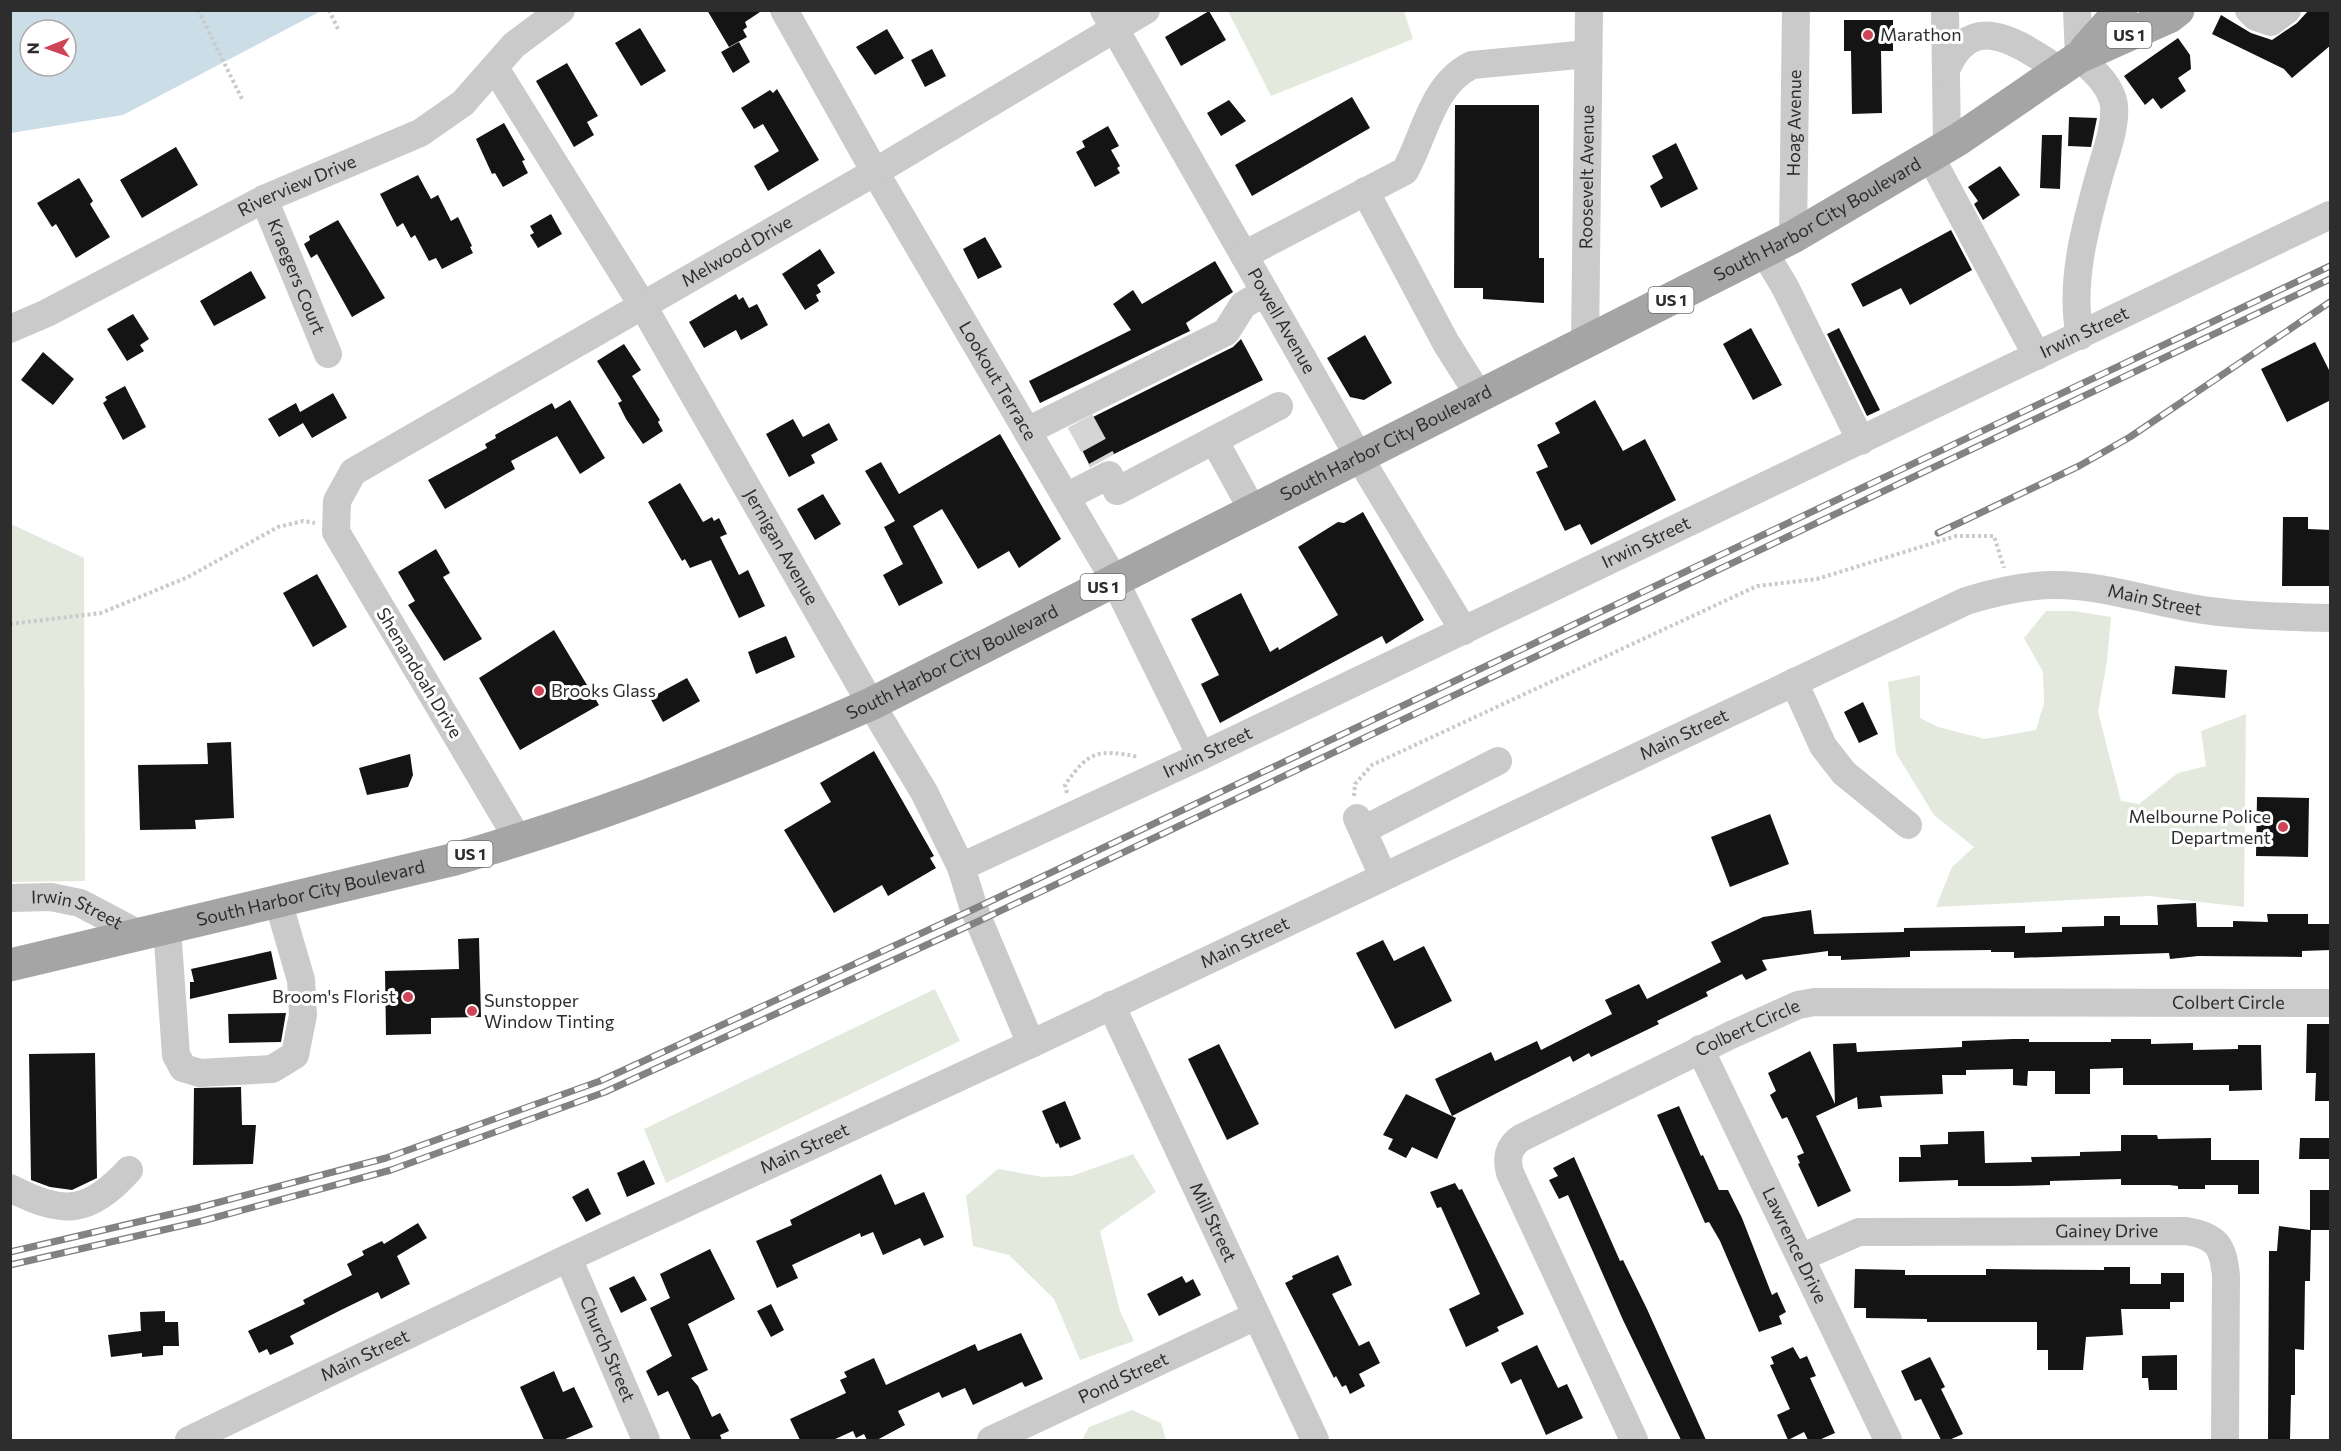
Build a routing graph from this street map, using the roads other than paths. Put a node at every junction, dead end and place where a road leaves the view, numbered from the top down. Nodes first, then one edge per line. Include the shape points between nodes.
1 (561, 10) edge
2 (784, 10) edge
3 (1146, 10) edge
4 (1589, 10) edge
5 (1796, 10) edge
6 (1945, 10) edge
7 (2077, 10) edge
8 (2121, 10) edge
9 (2178, 10) edge
10 (2249, 10) edge
11 (2287, 10) edge
12 (1109, 20) edge
13 (1588, 54) junction
14 (2070, 64) junction
15 (495, 68) junction
16 (1946, 70) junction
17 (1938, 151) junction
18 (875, 172) junction
19 (1365, 191) junction
20 (264, 199) junction
21 (2331, 216) edge
22 (1793, 237) junction
23 (1764, 252) junction
24 (1244, 255) junction
25 (1265, 292) junction
26 (644, 306) junction
27 (10, 329) edge
28 (2080, 336) junction
29 (1584, 345) junction
30 (328, 354) dead end
31 (2037, 356) junction
32 (1480, 397) junction
33 (1279, 406) dead end
34 (1027, 431) junction
35 (1214, 440) junction
36 (1861, 441) junction
37 (1359, 457) junction
38 (1066, 497) junction
39 (1253, 511) junction
40 (337, 513) joint
41 (1115, 581) junction
42 (2331, 618) edge
43 (1464, 631) junction
44 (1794, 682) junction
45 (871, 704) junction
46 (1202, 756) junction
47 (1498, 761) dead end
48 (1908, 825) dead end
49 (519, 841) junction
50 (961, 867) junction
51 (1383, 876) junction
52 (10, 898) edge
53 (278, 901) junction
54 (153, 931) junction
55 (10, 965) edge
56 (2331, 1003) edge
57 (1111, 1005) junction
58 (1030, 1044) junction
59 (1700, 1049) junction
60 (129, 1170) dead end
61 (10, 1188) edge
62 (1802, 1257) junction
63 (568, 1258) junction
64 (1256, 1316) junction
65 (189, 1440) edge
66 (646, 1440) edge
67 (991, 1440) edge
68 (1315, 1440) edge
69 (1634, 1440) edge
70 (1888, 1440) edge
71 (2225, 1440) edge

1 - 15 street, Riverview Drive via 514,45
2 - 18 street, Lookout Terrace
3 - 12 street, Melwood Drive
4 - 13 street, Roosevelt Avenue
5 - 22 street, Hoag Avenue
6 - 16 street
7 - 14 street
8 - 14 main road, South Harbor City Boulevard / US 1
9 - 14 main road, South Harbor City Boulevard / US 1
10 - 11 street via 2271,22
12 - 18 street, Melwood Drive
12 - 24 street, Powell Avenue
13 - 19 street via 1472,64 1462,69 1433,106 1405,171
13 - 29 street, Roosevelt Avenue
14 - 16 street via 2015,41 1980,35 1962,46
14 - 17 main road, South Harbor City Boulevard / US 1
14 - 28 street via 2104,82 2114,104 2075,294
15 - 20 street, Riverview Drive via 463,103 420,133
15 - 26 street, Jernigan Avenue
16 - 17 street
17 - 22 main road, South Harbor City Boulevard / US 1
17 - 31 street
18 - 26 street, Melwood Drive
18 - 34 street, Lookout Terrace
19 - 24 street
19 - 32 street via 1446,343
20 - 27 street, Riverview Drive
20 - 30 street, Kraegers Court
21 - 28 street, Irwin Street
22 - 23 main road, South Harbor City Boulevard / US 1
23 - 29 main road, South Harbor City Boulevard / US 1
23 - 36 street
24 - 25 street, Powell Avenue
25 - 34 street via 1243,305 1226,332 1077,414
25 - 37 street, Powell Avenue
26 - 40 street, Melwood Drive via 353,472
26 - 45 street, Jernigan Avenue
28 - 31 street, Irwin Street
29 - 32 main road, South Harbor City Boulevard / US 1
31 - 36 street, Irwin Street
32 - 37 main road, South Harbor City Boulevard / US 1
33 - 35 street
34 - 38 street, Lookout Terrace
35 - 38 street via 1117,491 1105,468
35 - 39 street
36 - 43 street, Irwin Street
37 - 39 main road, South Harbor City Boulevard / US 1
37 - 43 street, Powell Avenue
38 - 41 street, Lookout Terrace
39 - 41 main road, South Harbor City Boulevard / US 1
40 - 49 street, Shenandoah Drive via 336,532
41 - 45 main road, South Harbor City Boulevard / US 1
41 - 46 street, Lookout Terrace
42 - 44 street, Main Street via 2202,610 2056,585 2011,589 1966,601
43 - 46 street, Irwin Street
44 - 48 street via 1823,746 1844,773
44 - 51 street, Main Street
45 - 49 main road, South Harbor City Boulevard / US 1 via 697,778
45 - 50 street, Jernigan Avenue via 924,792
46 - 50 street, Irwin Street
47 - 51 street via 1360,824
49 - 53 main road, South Harbor City Boulevard / US 1
50 - 58 street, Jernigan Avenue via 976,915
51 - 57 street, Main Street
52 - 54 street, Irwin Street via 51,897 80,903
53 - 54 main road, South Harbor City Boulevard / US 1
53 - 54 street via 301,980 303,1015 295,1055 272,1069 200,1073 183,1068 176,1055
54 - 55 main road, South Harbor City Boulevard / US 1
56 - 59 street, Colbert Circle via 1814,1002 1798,1005
57 - 58 street, Main Street
57 - 64 street, Mill Street
58 - 63 street, Main Street
59 - 62 street, Lawrence Drive
59 - 69 street, Colbert Circle via 1521,1138 1509,1153 1509,1173
60 - 61 street via 96,1200 72,1207 42,1204
62 - 70 street, Lawrence Drive
62 - 71 street, Gainey Drive via 1859,1232 2186,1231 2208,1236 2218,1244 2225,1266
63 - 65 street, Main Street
63 - 66 street, Church Street
64 - 67 street, Pond Street
64 - 68 street, Mill Street

